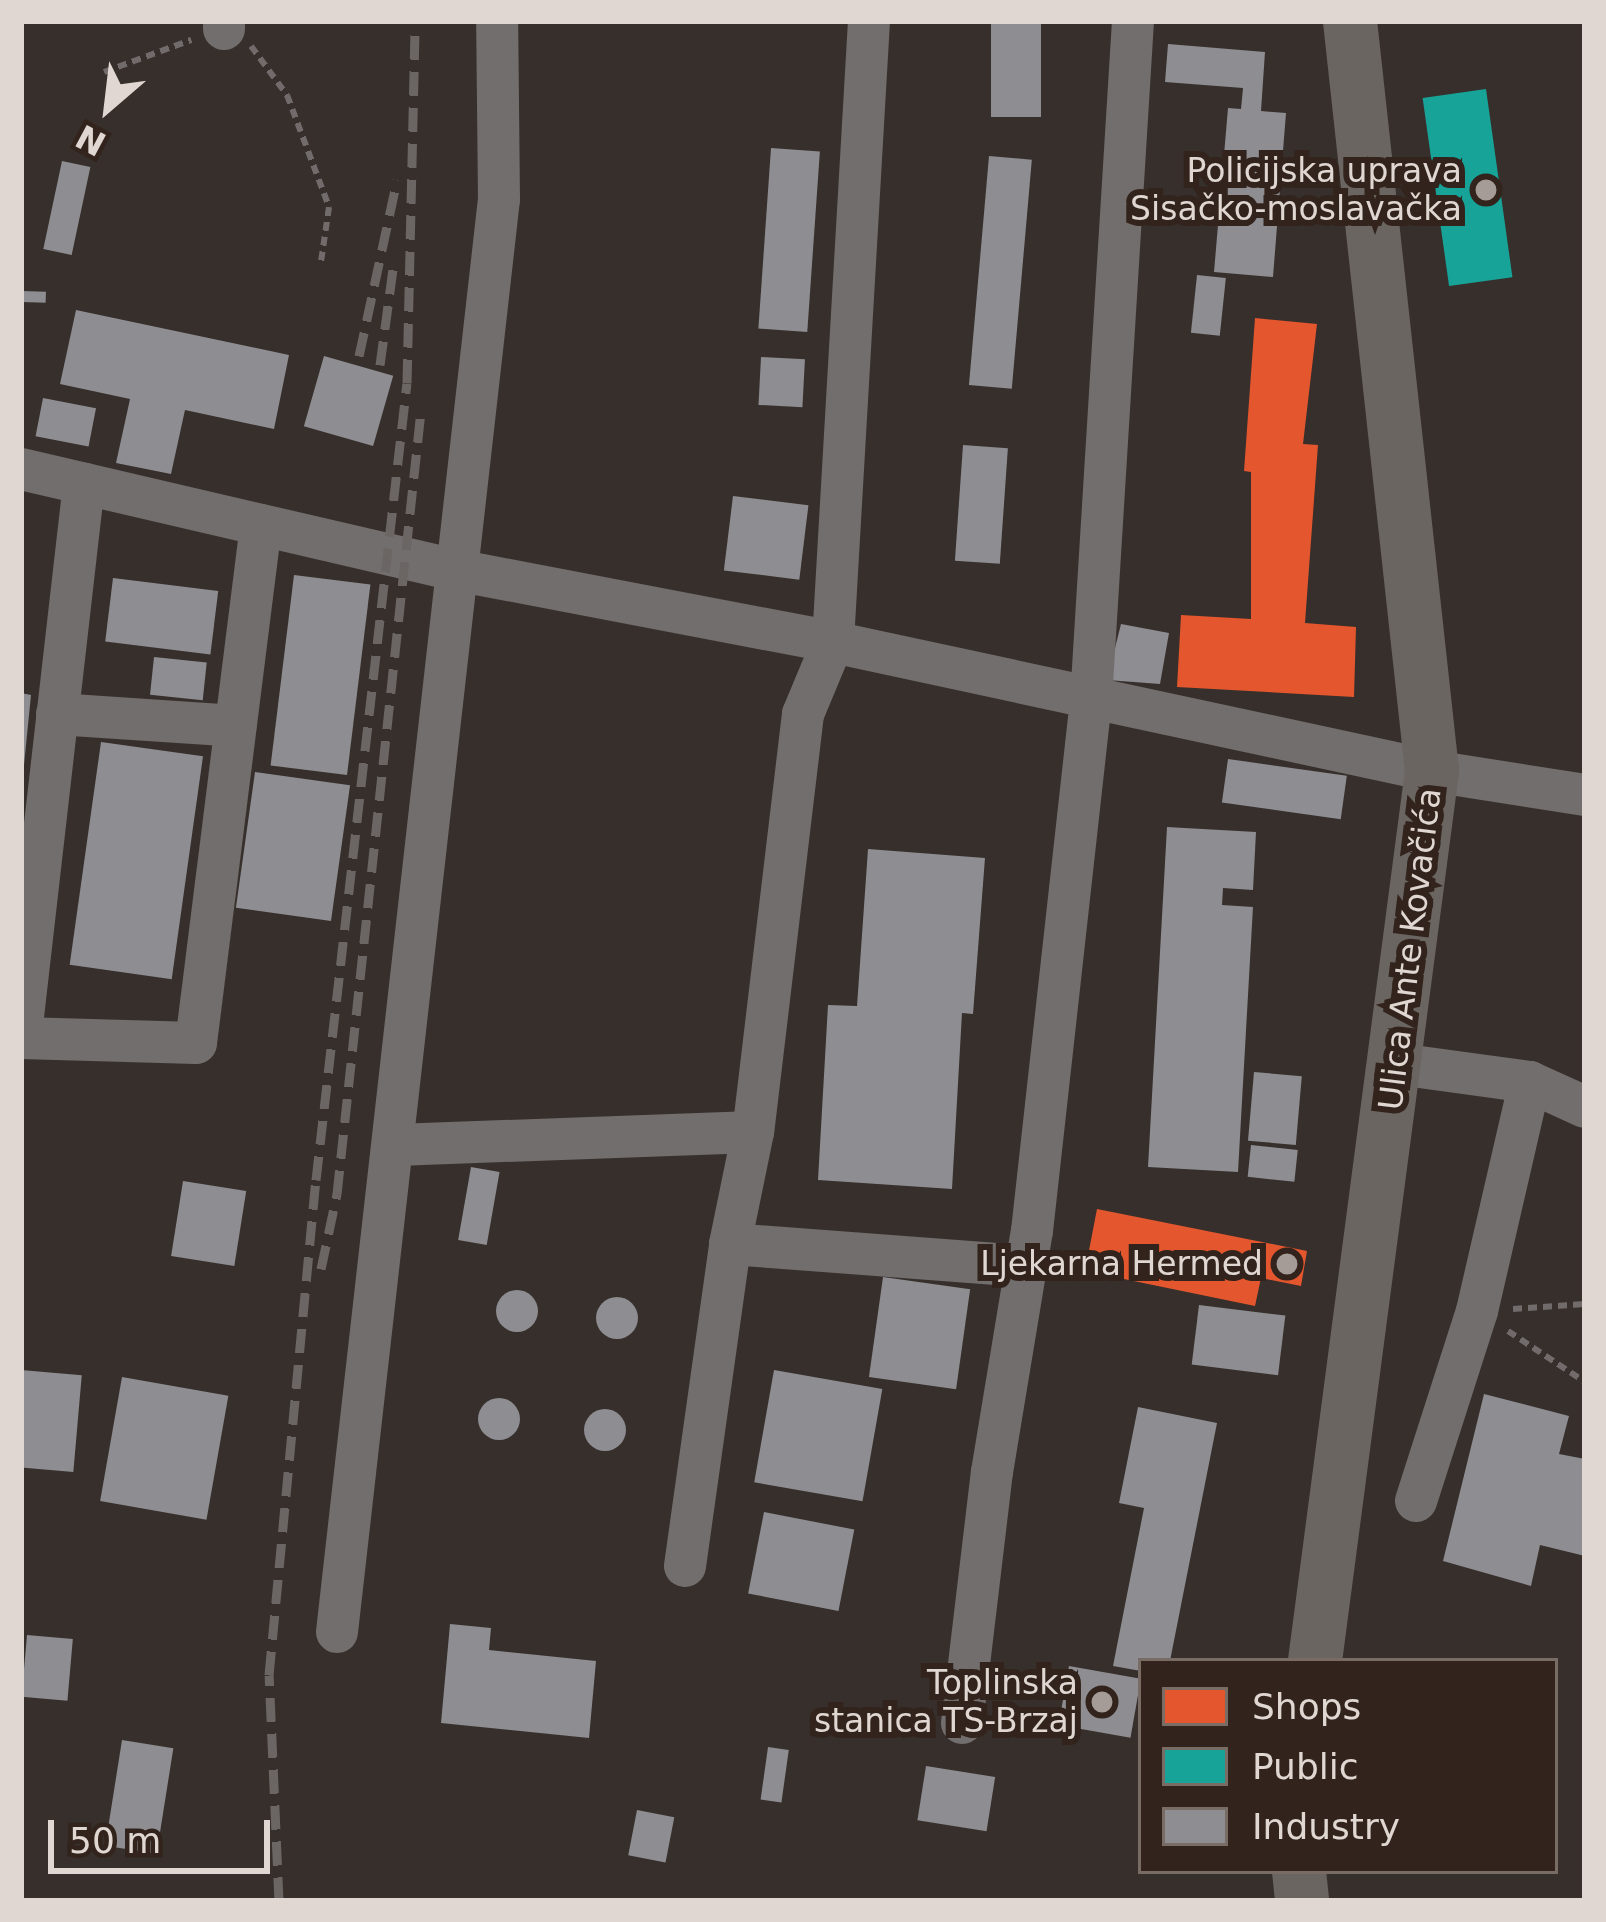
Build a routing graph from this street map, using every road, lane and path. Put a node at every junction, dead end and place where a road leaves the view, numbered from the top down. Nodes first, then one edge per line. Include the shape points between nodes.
1 (497, 21) edge
2 (869, 21) edge
3 (1132, 21) edge
4 (1350, 21) edge
5 (224, 25) edge
6 (104, 73) dead end
7 (321, 262) dead end
8 (21, 469) edge
9 (84, 484) junction
10 (261, 525) junction
11 (456, 570) junction
12 (833, 641) junction
13 (1091, 700) junction
14 (57, 715) junction
15 (236, 726) junction
16 (1432, 771) junction
17 (1585, 795) edge
18 (21, 1036) edge
19 (1398, 1064) junction
20 (1530, 1082) junction
21 (1585, 1107) edge
22 (753, 1132) junction
23 (396, 1145) junction
24 (730, 1244) junction
25 (1026, 1266) junction
26 (1585, 1304) edge
27 (1477, 1311) junction
28 (1585, 1382) edge
29 (1416, 1501) dead end
30 (685, 1566) dead end
31 (337, 1632) dead end
32 (1315, 1658) edge
33 (962, 1723) dead end

1 - 11 street via 499,199
2 - 12 street
3 - 13 street
4 - 16 main road, Ulica Ante Kovačića
5 - 6 path
5 - 7 path via 250,44 286,95 329,207
8 - 9 street
9 - 10 street
9 - 14 street
10 - 11 street
10 - 15 street
11 - 12 street
11 - 23 street
12 - 13 street
12 - 22 street via 803,713
13 - 16 street
13 - 25 street
14 - 15 street
14 - 18 street
15 - 18 street via 196,1043
16 - 17 street
16 - 19 main road, Ulica Ante Kovačića
19 - 20 street
19 - 32 main road, Ulica Ante Kovačića
20 - 21 street
20 - 27 street
22 - 23 street
22 - 24 street
23 - 31 street
24 - 25 street
24 - 30 street
25 - 33 street
26 - 27 path
27 - 28 path
27 - 29 street

